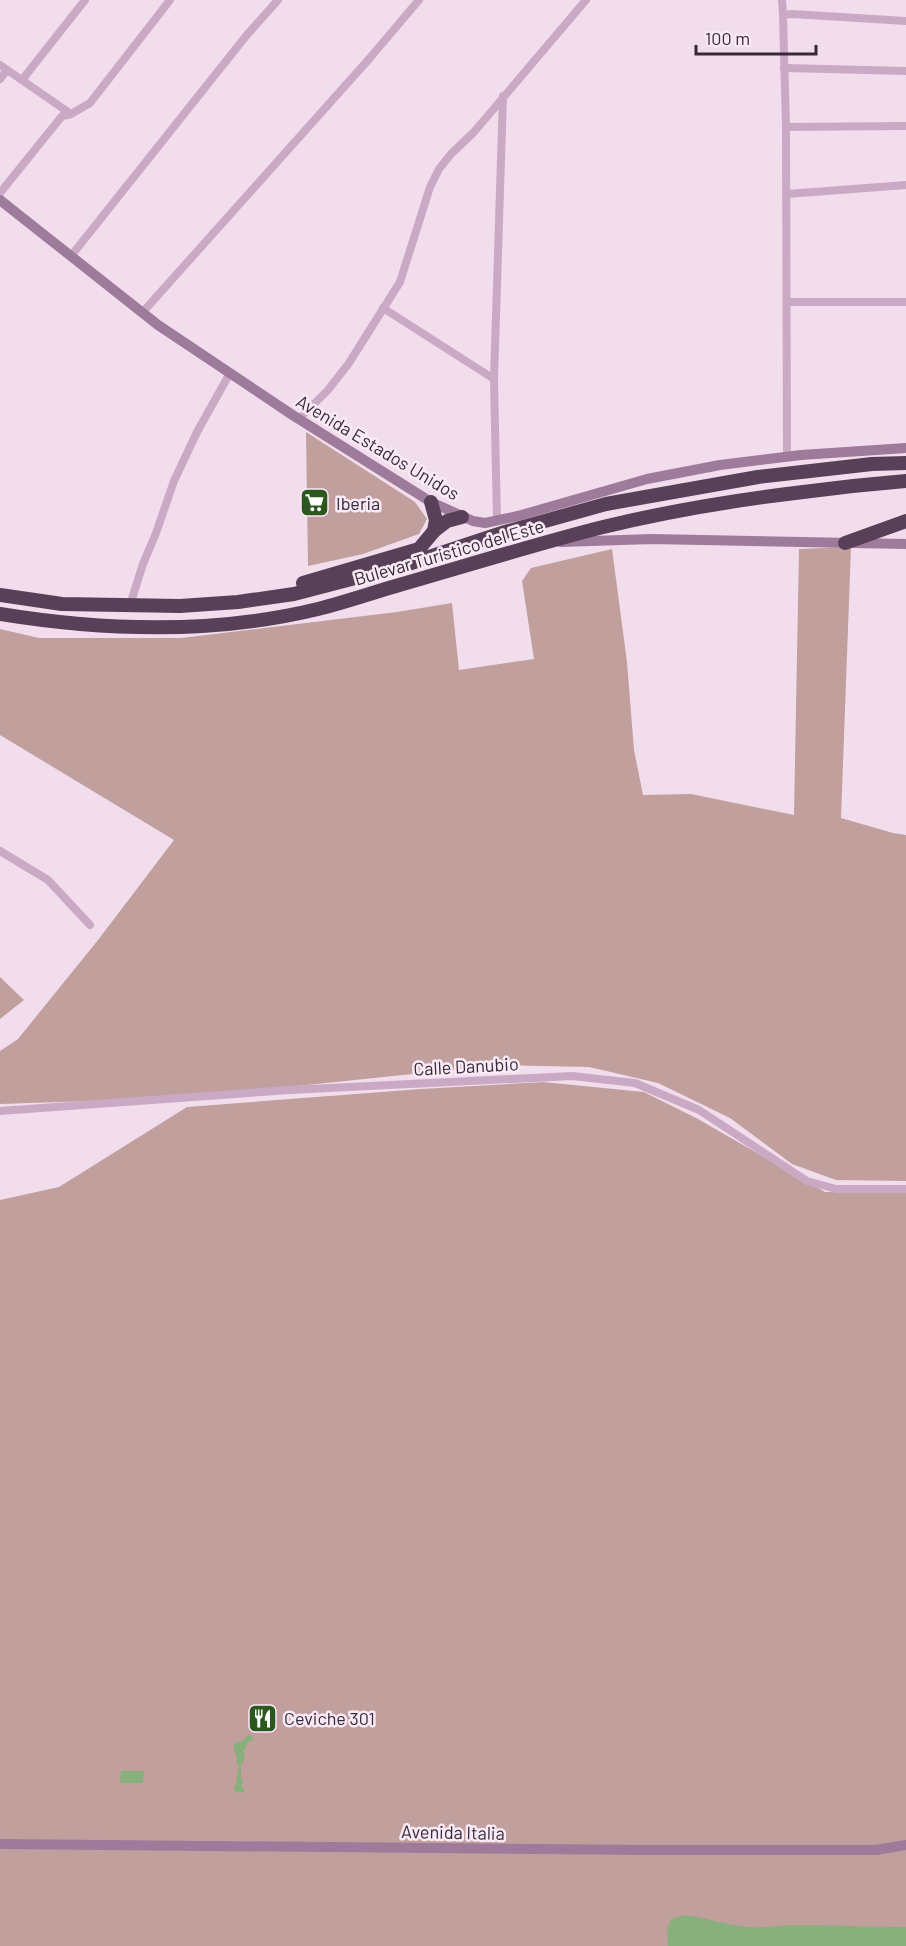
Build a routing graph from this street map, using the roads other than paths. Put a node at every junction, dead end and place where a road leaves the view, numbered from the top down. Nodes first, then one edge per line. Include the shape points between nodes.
1 (85, 0) edge
2 (170, 0) edge
3 (278, 0) edge
4 (418, 0) edge
5 (586, 0) edge
6 (782, 0) edge
7 (783, 15) junction
8 (906, 21) edge
9 (3, 68) edge
10 (784, 69) junction
11 (906, 71) edge
12 (0, 79) edge
13 (22, 80) junction
14 (503, 96) junction
15 (70, 114) junction
16 (906, 126) edge
17 (786, 127) junction
18 (906, 185) edge
19 (0, 193) edge
20 (787, 194) junction
21 (0, 200) edge
22 (71, 256) junction
23 (787, 302) junction
24 (906, 302) edge
25 (383, 308) junction
26 (142, 314) junction
27 (230, 373) junction
28 (494, 379) junction
29 (299, 419) junction
30 (906, 448) edge
31 (787, 457) junction
32 (906, 463) edge
33 (906, 481) edge
34 (430, 502) junction
35 (462, 517) junction
36 (497, 520) junction
37 (906, 521) edge
38 (434, 531) junction
39 (545, 542) junction
40 (845, 543) junction
41 (906, 544) edge
42 (0, 595) edge
43 (130, 605) junction
44 (180, 606) junction
45 (0, 614) edge
46 (0, 851) edge
47 (90, 925) dead end
48 (0, 1111) edge
49 (906, 1188) edge
50 (0, 1844) edge
51 (906, 1845) edge

1 - 13 street
2 - 15 street via 90,103
3 - 22 street
4 - 26 street
5 - 14 street
6 - 7 street
7 - 8 street
7 - 10 street
9 - 12 street
9 - 13 street
10 - 11 street
10 - 17 street
13 - 15 street
14 - 25 street via 439,169 400,282
14 - 28 street
15 - 19 street via 62,116
16 - 17 street
17 - 20 street
18 - 20 street
20 - 23 street
21 - 22 street, Avenida Estados Unidos
22 - 26 street, Avenida Estados Unidos
23 - 24 street
23 - 31 street
25 - 28 street
25 - 29 street via 338,378
26 - 27 street, Avenida Estados Unidos
27 - 29 street, Avenida Estados Unidos
27 - 43 street via 174,481
28 - 36 street
29 - 34 street, Avenida Estados Unidos
30 - 31 street, Avenida Estados Unidos
31 - 36 street, Avenida Estados Unidos via 646,479
32 - 44 highway, Bulevar Turístico del Este via 758,477 606,504 294,594
33 - 39 highway, Bulevar Turístico del Este via 738,500 654,515
34 - 35 street, Avenida Estados Unidos
34 - 38 highway via 436,520
35 - 36 street, Avenida Estados Unidos via 485,523
35 - 38 highway via 447,521
37 - 40 highway
38 - 44 highway via 419,549 409,552 291,586 214,596
39 - 40 street via 652,539
39 - 45 highway, Bulevar Turístico del Este via 318,609 241,622 138,627 83,625
40 - 41 street
42 - 43 highway, Bulevar Turístico del Este via 62,604
43 - 44 highway, Bulevar Turístico del Este
46 - 47 street via 48,880
48 - 49 street, Calle Danubio via 288,1090 572,1076 635,1083 699,1110 807,1181 836,1189
50 - 51 street, Avenida Italia via 646,1850 876,1850

